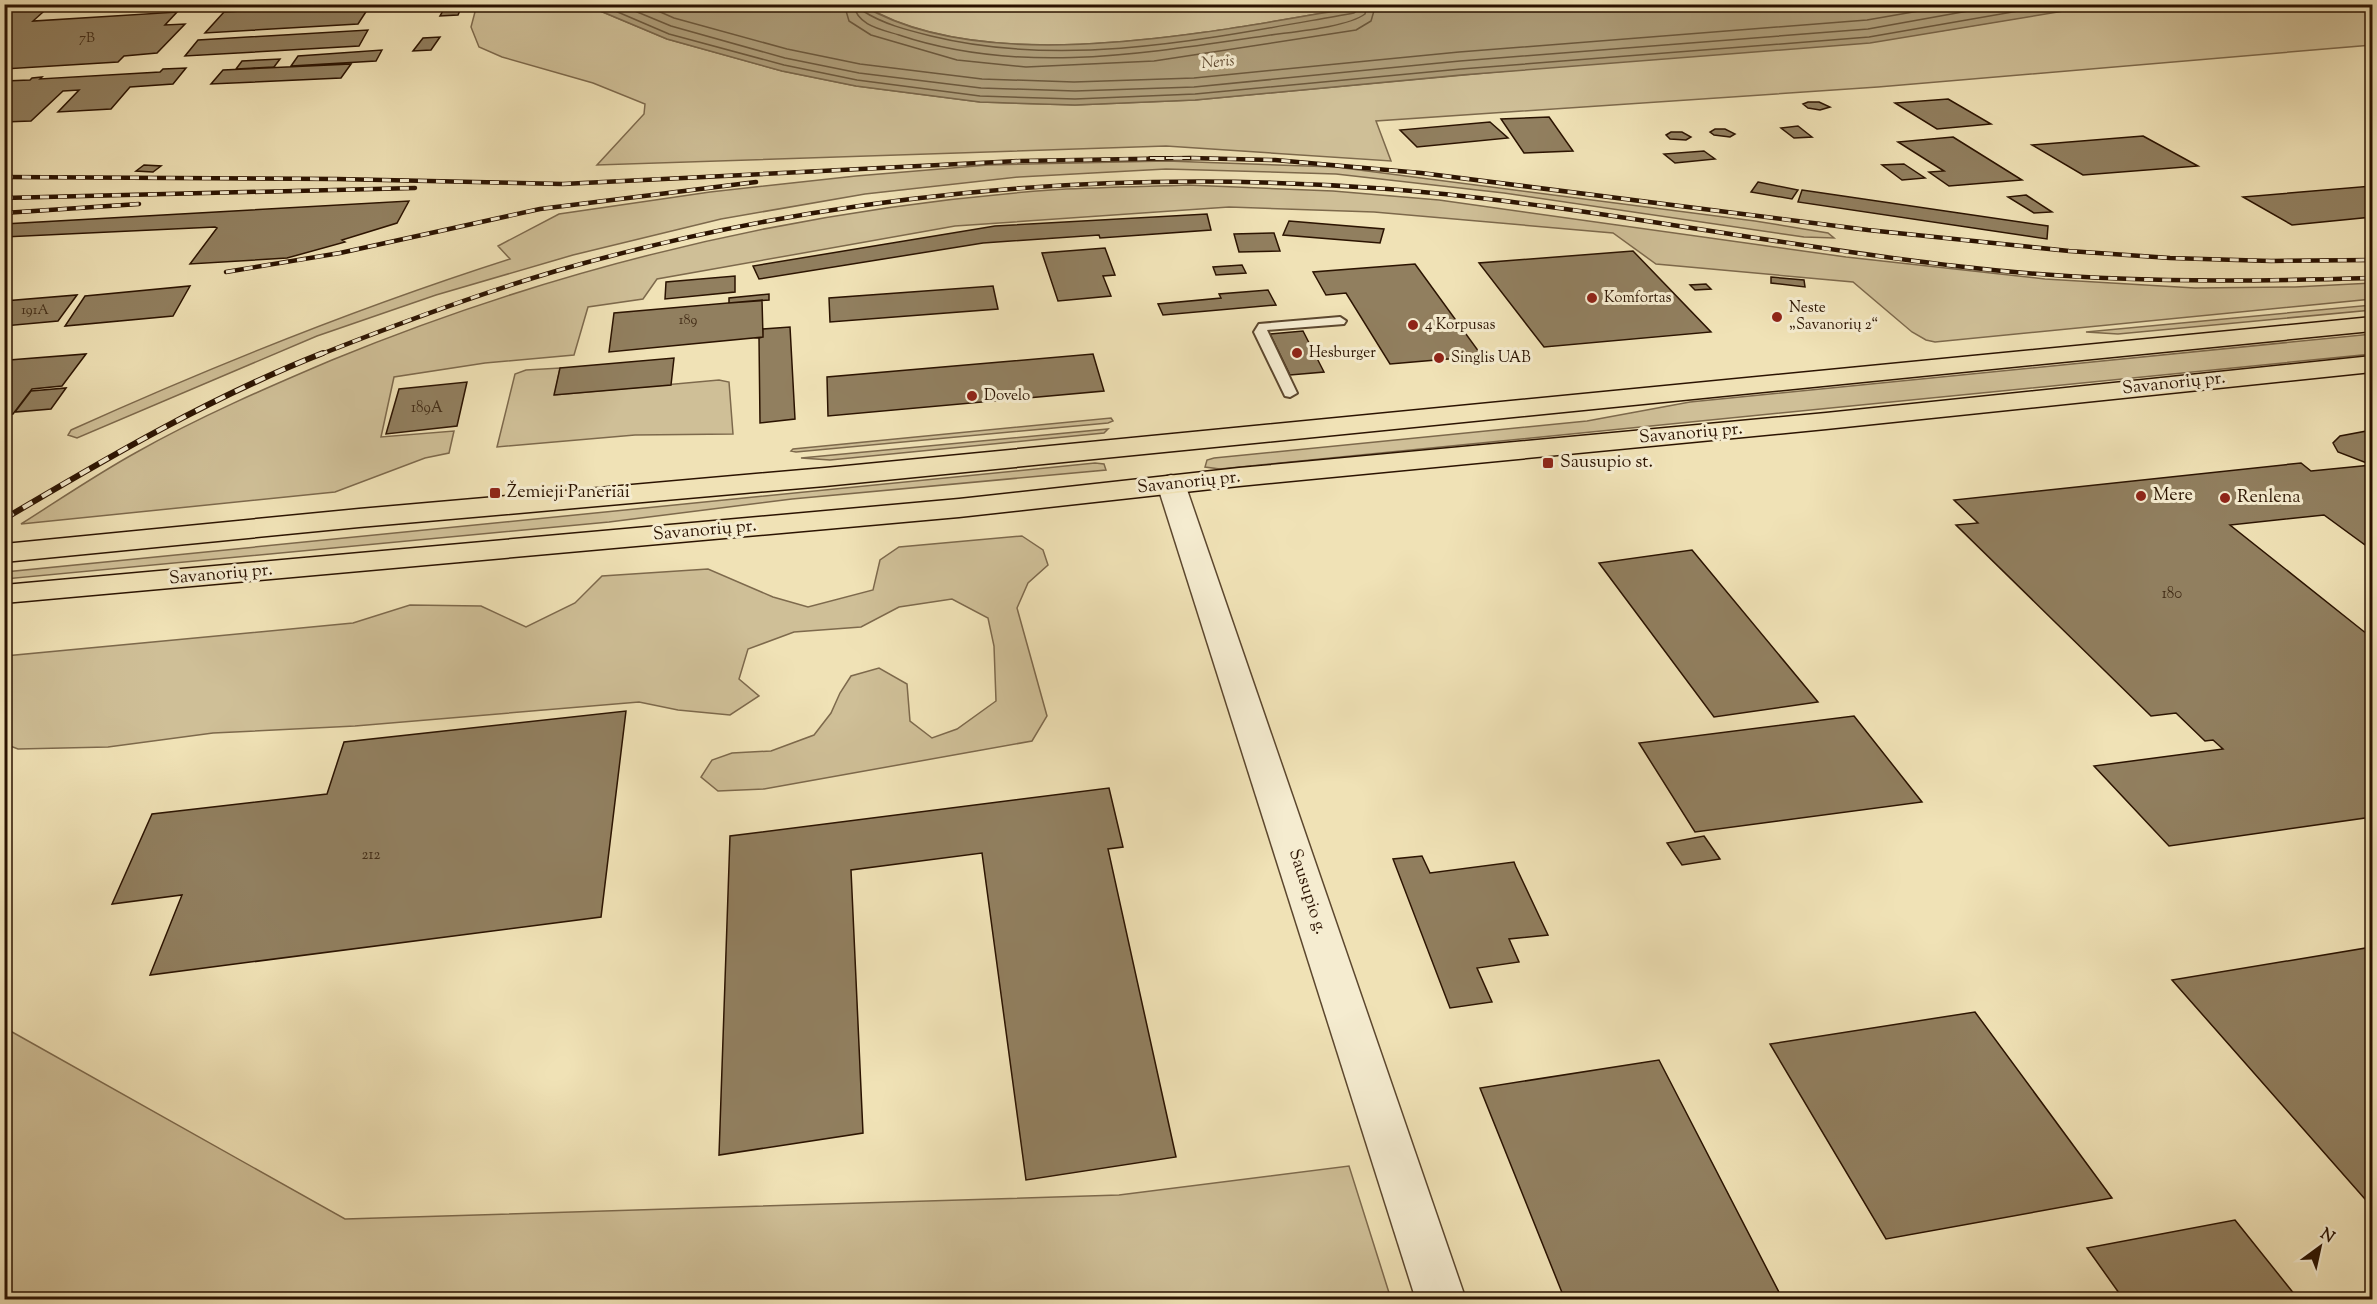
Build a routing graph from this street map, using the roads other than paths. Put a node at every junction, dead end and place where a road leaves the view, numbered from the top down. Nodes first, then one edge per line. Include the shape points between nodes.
1 (1340, 321) dead end
2 (2373, 324) edge
3 (2373, 364) edge
4 (1290, 393) dead end
5 (1157, 444) junction
6 (1171, 484) junction
7 (4, 553) edge
8 (4, 594) edge
9 (1441, 1299) edge

1 - 4 lane via 1263,327 1260,332
2 - 5 highway
3 - 6 highway, Savanorių pr.
5 - 6 highway
5 - 7 highway
6 - 8 highway, Savanorių pr. via 959,508
6 - 9 street, Sausupio g.

